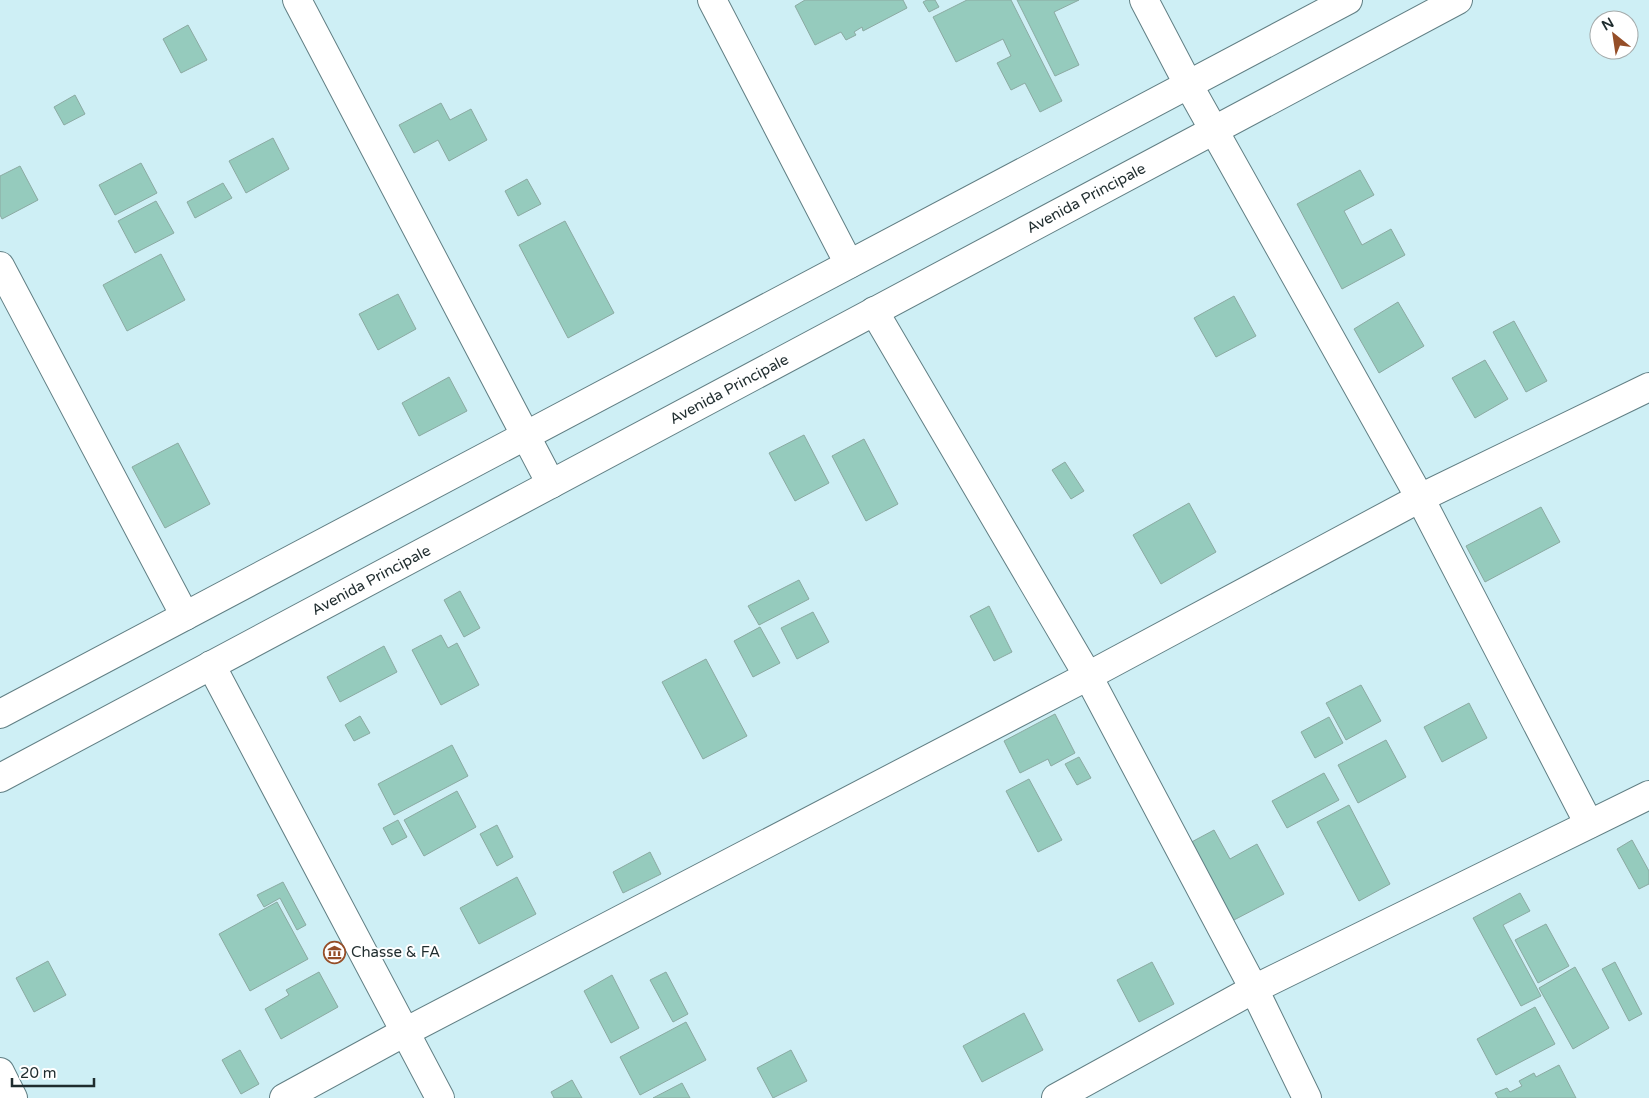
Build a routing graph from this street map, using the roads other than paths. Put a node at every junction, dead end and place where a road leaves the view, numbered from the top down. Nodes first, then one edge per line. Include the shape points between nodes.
1 (297, 0) edge
2 (712, 0) edge
3 (1144, 0) edge
4 (1348, 0) edge
5 (1458, 0) edge
6 (1188, 84) junction
7 (1214, 130) junction
8 (849, 264) junction
9 (0, 266) edge
10 (874, 311) junction
11 (1649, 388) edge
12 (525, 436) junction
13 (551, 484) junction
14 (1420, 498) junction
15 (185, 616) junction
16 (211, 665) junction
17 (1088, 676) junction
18 (0, 714) edge
19 (0, 778) edge
20 (1649, 796) edge
21 (1590, 824) junction
22 (1254, 990) junction
23 (405, 1032) junction
24 (0, 1072) edge
25 (13, 1098) edge
26 (284, 1098) edge
27 (440, 1098) edge
28 (1056, 1098) edge
29 (1307, 1098) edge

1 - 12 street
2 - 8 street
3 - 6 street
4 - 6 street
5 - 7 street, Avenida Principale
6 - 7 street
6 - 8 street
7 - 10 street, Avenida Principale
7 - 14 street
8 - 12 street
9 - 15 street
10 - 13 street, Avenida Principale
10 - 17 street
11 - 14 street
12 - 13 street
12 - 15 street
13 - 16 street, Avenida Principale
14 - 17 street
14 - 21 street
15 - 18 street
16 - 19 street, Avenida Principale
16 - 23 street
17 - 22 street
17 - 23 street
20 - 21 street
21 - 22 street
22 - 28 street
22 - 29 street
23 - 26 street
23 - 27 street
24 - 25 street

